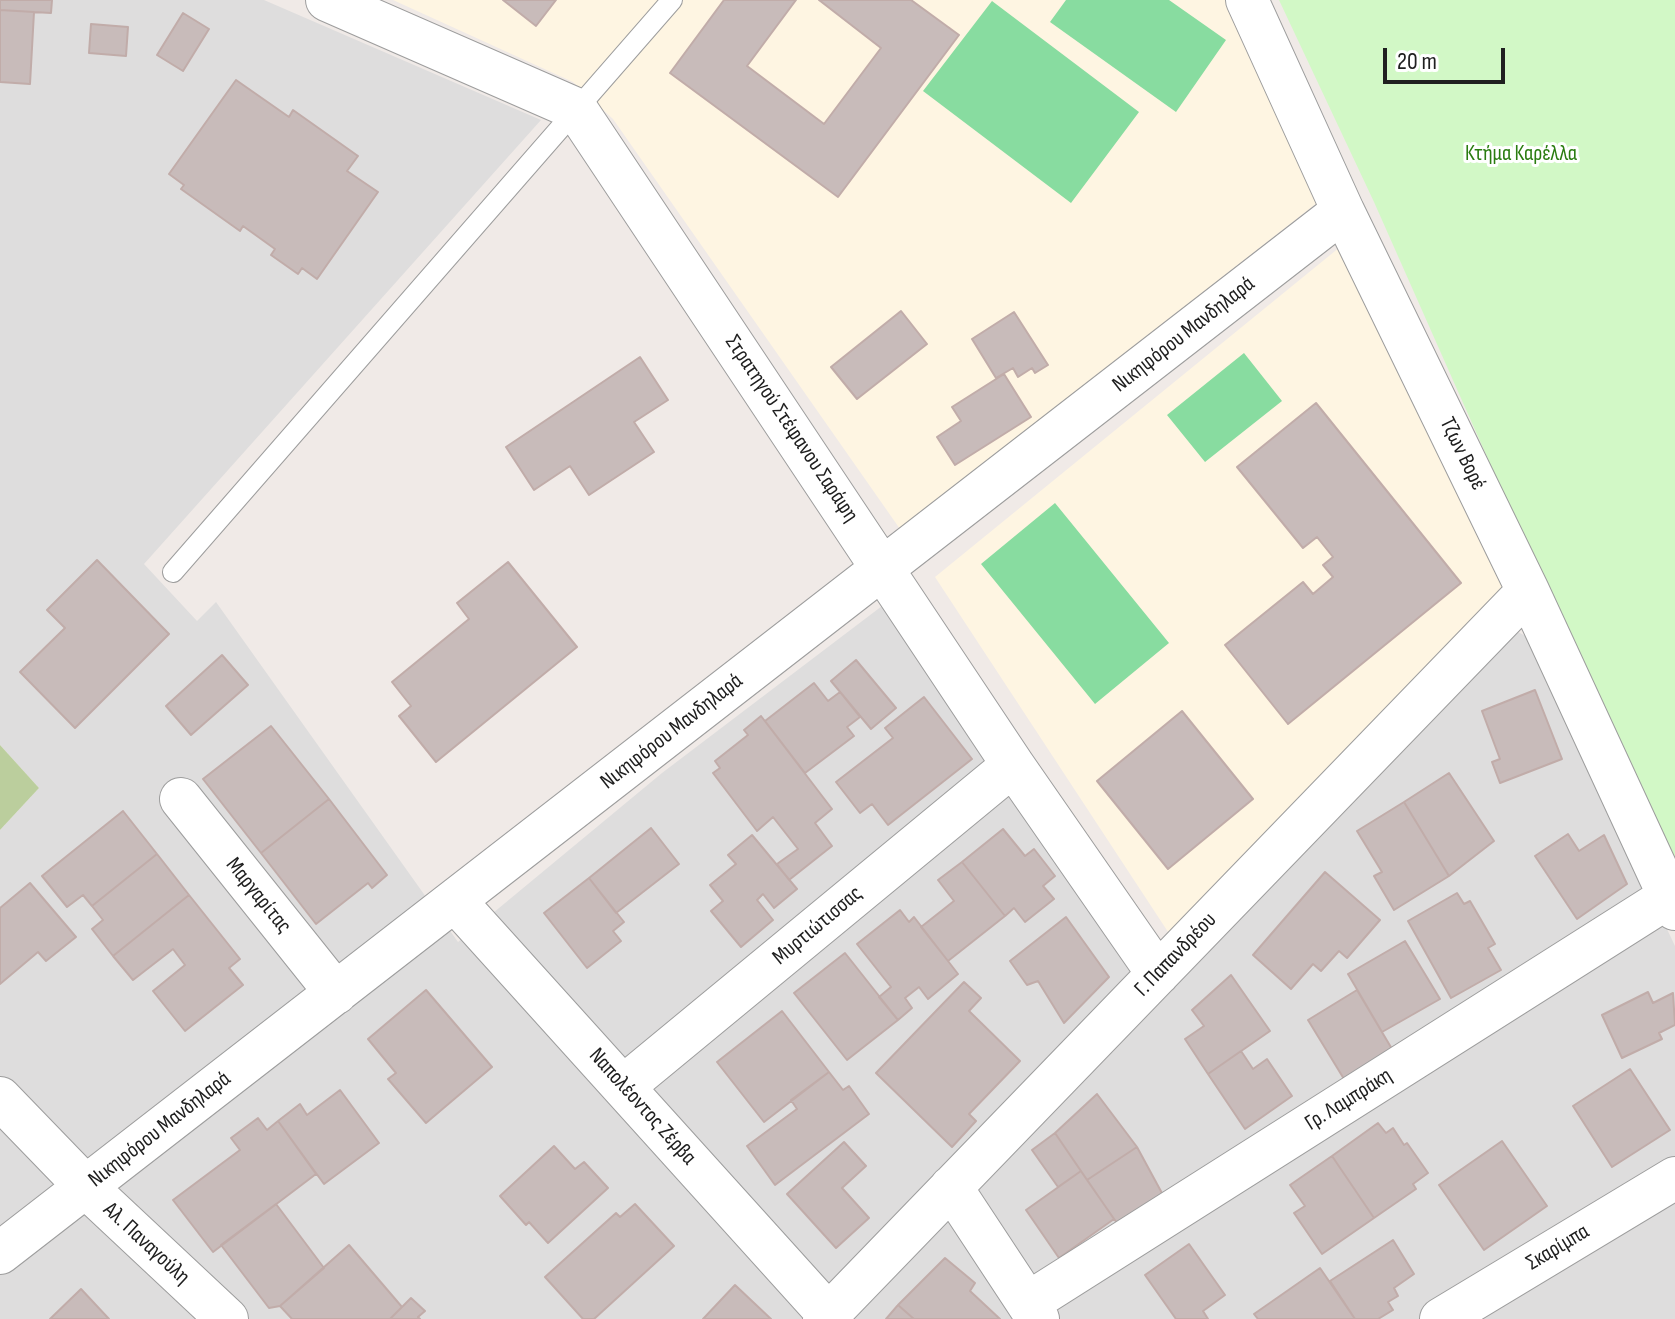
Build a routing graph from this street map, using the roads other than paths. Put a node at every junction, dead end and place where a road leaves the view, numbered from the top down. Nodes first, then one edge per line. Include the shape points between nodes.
1 (327, 0) edge
2 (672, 0) edge
3 (1247, 0) edge
4 (576, 109) junction
5 (1343, 211) junction
6 (884, 568) junction
7 (173, 572) dead end
8 (1528, 591) junction
9 (1013, 765) junction
10 (181, 799) dead end
11 (455, 901) junction
12 (1672, 902) edge
13 (1158, 974) junction
14 (336, 993) junction
15 (624, 1086) junction
16 (0, 1098) edge
17 (1675, 1178) edge
18 (86, 1187) junction
19 (951, 1187) junction
20 (0, 1253) edge
21 (1033, 1311) edge
22 (826, 1317) edge
23 (227, 1319) edge
24 (1441, 1319) edge

1 - 4 street
2 - 4 lane
3 - 5 street, Τζων Βορέ
4 - 6 street, Στρατηγού Στέφανου Σαράφη
4 - 7 lane
5 - 6 street, Νικηφόρου Μανδηλαρά
5 - 8 street, Τζων Βορέ
6 - 9 street, Στρατηγού Στέφανου Σαράφη
6 - 11 street, Νικηφόρου Μανδηλαρά
8 - 12 street, Τζων Βορέ
8 - 13 street, Γ. Παπανδρέου
9 - 13 street, Στρατηγού Στέφανου Σαράφη
9 - 15 street, Μυρτιώτισσας
10 - 14 street, Μαργαρίτας
11 - 14 street, Νικηφόρου Μανδηλαρά
11 - 15 street, Ναπολέοντος Ζέρβα
12 - 21 street, Γρ. Λαμπράκη
13 - 19 street, Γ. Παπανδρέου
14 - 18 street, Νικηφόρου Μανδηλαρά
15 - 22 street, Ναπολέοντος Ζέρβα
16 - 18 street, Αλ. Παναγούλη
17 - 24 street, Σκαρίμπα
18 - 20 street, Νικηφόρου Μανδηλαρά
18 - 23 street, Αλ. Παναγούλη
19 - 21 street
19 - 22 street, Γ. Παπανδρέου

